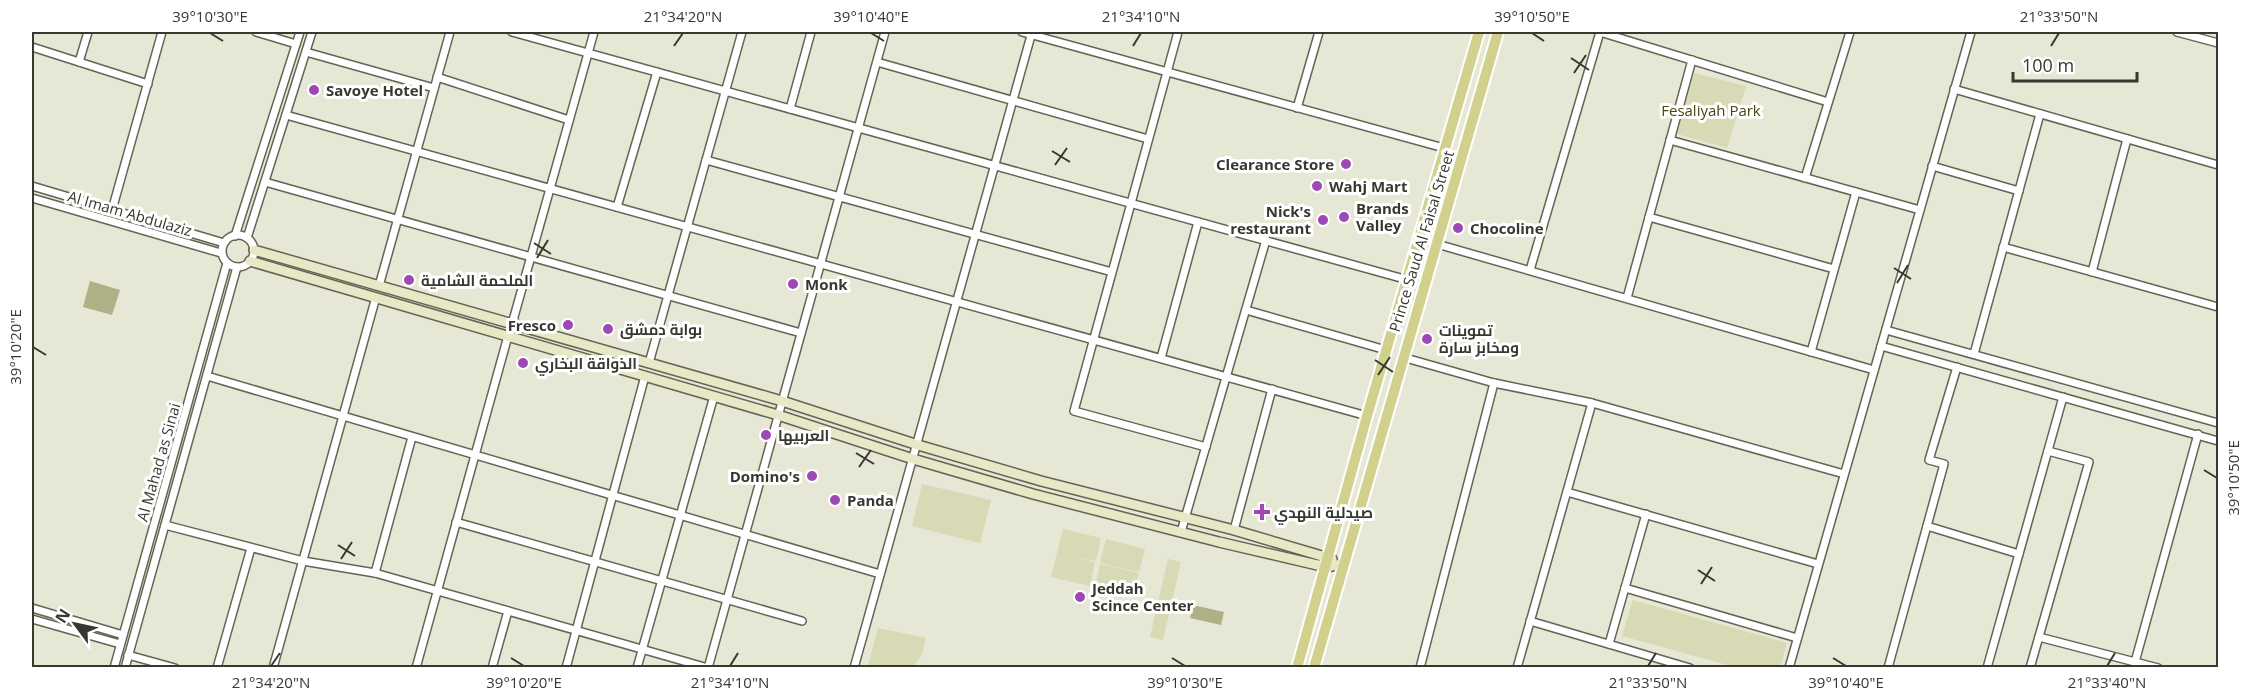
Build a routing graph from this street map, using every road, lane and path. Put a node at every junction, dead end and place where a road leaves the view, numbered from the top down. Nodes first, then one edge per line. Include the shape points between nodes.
1 (88, 32) edge
2 (162, 32) edge
3 (256, 32) edge
4 (300, 32) edge
5 (312, 32) edge
6 (450, 32) edge
7 (512, 32) edge
8 (594, 32) edge
9 (742, 32) edge
10 (811, 32) edge
11 (885, 32) edge
12 (1022, 32) edge
13 (1178, 32) edge
14 (1319, 32) edge
15 (1479, 32) edge
16 (1498, 32) edge
17 (1600, 32) edge
18 (1850, 32) edge
19 (1971, 32) edge
20 (2178, 32) edge
21 (522, 33) edge
22 (1031, 33) edge
23 (2218, 43) edge
24 (296, 44) junction
25 (32, 47) edge
26 (306, 52) junction
27 (588, 53) junction
28 (1692, 60) junction
29 (79, 62) junction
30 (877, 62) junction
31 (657, 72) junction
32 (1167, 72) junction
33 (437, 77) junction
34 (148, 84) junction
35 (434, 88) junction
36 (1954, 89) junction
37 (725, 91) junction
38 (1012, 100) junction
39 (1828, 102) junction
40 (1298, 108) junction
41 (790, 109) junction
42 (2040, 114) junction
43 (286, 115) junction
44 (569, 120) junction
45 (858, 128) junction
46 (1148, 139) junction
47 (2127, 139) junction
48 (1670, 140) junction
49 (1444, 148) junction
50 (416, 151) junction
51 (706, 160) junction
52 (994, 165) junction
53 (2218, 165) edge
54 (1932, 166) junction
55 (1805, 178) junction
56 (265, 182) junction
57 (32, 186) edge
58 (550, 188) junction
59 (2019, 191) junction
60 (1856, 192) junction
61 (839, 197) junction
62 (32, 198) edge
63 (1131, 203) junction
64 (617, 207) junction
65 (112, 210) junction
66 (1920, 210) junction
67 (1649, 217) junction
68 (398, 219) junction
69 (1198, 222) junction
70 (687, 226) junction
71 (975, 235) junction
72 (235, 236) junction
73 (247, 238) junction
74 (1266, 240) junction
75 (224, 243) junction
76 (1437, 244) junction
77 (2003, 247) junction
78 (254, 250) junction
79 (221, 253) junction
80 (531, 257) junction
81 (250, 261) junction
82 (227, 263) junction
83 (820, 263) junction
84 (237, 267) junction
85 (1834, 269) junction
86 (1530, 270) junction
87 (1112, 272) junction
88 (2092, 272) junction
89 (1408, 280) junction
90 (379, 286) junction
91 (668, 295) junction
92 (376, 297) junction
93 (1627, 298) junction
94 (956, 301) junction
95 (2218, 307) edge
96 (1246, 310) junction
97 (512, 324) junction
98 (1886, 330) junction
99 (801, 333) junction
100 (507, 336) junction
101 (1093, 339) junction
102 (1881, 346) junction
103 (1386, 351) junction
104 (1811, 352) junction
105 (1974, 354) junction
106 (1402, 357) junction
107 (1161, 358) junction
108 (649, 363) junction
109 (1957, 367) junction
110 (1874, 370) junction
111 (207, 376) junction
112 (645, 376) junction
113 (1226, 376) junction
114 (1494, 383) junction
115 (1272, 389) junction
116 (714, 396) junction
117 (2063, 397) junction
118 (782, 401) junction
119 (1592, 403) junction
120 (778, 415) junction
121 (343, 416) junction
122 (1367, 416) junction
123 (2218, 423) edge
124 (2198, 434) junction
125 (412, 437) junction
126 (2218, 441) edge
127 (918, 445) junction
128 (1206, 447) junction
129 (2048, 451) junction
130 (475, 455) junction
131 (913, 459) junction
132 (1844, 474) junction
133 (1567, 492) junction
134 (1087, 493) junction
135 (613, 496) junction
136 (1085, 508) junction
137 (1646, 514) junction
138 (680, 515) junction
139 (1184, 518) junction
140 (456, 522) junction
141 (165, 525) junction
142 (1927, 526) junction
143 (1234, 530) junction
144 (1181, 532) junction
145 (745, 535) junction
146 (251, 548) junction
147 (2019, 554) junction
148 (303, 561) junction
149 (595, 562) junction
150 (1328, 562) junction
151 (1342, 564) junction
152 (1818, 564) junction
153 (375, 573) junction
154 (880, 574) junction
155 (661, 581) junction
156 (1625, 588) junction
157 (437, 591) junction
158 (727, 600) junction
159 (32, 608) edge
160 (508, 611) junction
161 (32, 619) edge
162 (802, 621) dead end
163 (1530, 621) junction
164 (576, 630) junction
165 (123, 635) junction
166 (2039, 637) junction
167 (1797, 638) junction
168 (1609, 644) junction
169 (120, 645) junction
170 (642, 649) junction
171 (128, 655) junction
172 (2135, 662) junction
173 (114, 668) edge
174 (125, 668) edge
175 (175, 668) edge
176 (217, 668) edge
177 (273, 668) edge
178 (416, 668) edge
179 (492, 668) edge
180 (566, 668) edge
181 (637, 668) edge
182 (708, 668) edge
183 (854, 668) edge
184 (1297, 668) edge
185 (1314, 668) edge
186 (1420, 668) edge
187 (1517, 668) edge
188 (1690, 668) edge
189 (1789, 668) edge
190 (1888, 668) edge
191 (1986, 668) edge
192 (2030, 668) edge
193 (2158, 668) edge

1 - 29 street
2 - 34 street
3 - 24 street
4 - 24 street
5 - 26 street
6 - 33 street
7 - 21 street
8 - 27 street
9 - 37 street
10 - 41 street
11 - 30 street
12 - 22 street
13 - 32 street
14 - 40 street
15 - 49 main road, Prince Saud Al Faisal Street
16 - 76 main road, Prince Saud Al Faisal Street
17 - 28 street
17 - 86 street
18 - 39 street
19 - 36 street
20 - 23 street
21 - 27 street
22 - 32 street
22 - 38 street
24 - 72 street
25 - 29 street
26 - 35 street
26 - 43 street
27 - 31 street
27 - 44 street
28 - 39 street
28 - 48 street
29 - 34 street
30 - 38 street
30 - 45 street
31 - 37 street
31 - 64 street
32 - 40 street
32 - 46 street
33 - 35 street
33 - 44 street
34 - 65 street
35 - 50 street
36 - 42 street
36 - 54 street
37 - 41 street
37 - 51 street
38 - 46 street
38 - 52 street
39 - 55 street
40 - 49 street
41 - 45 street
42 - 47 street
42 - 59 street
43 - 50 street
43 - 56 street
44 - 58 street
45 - 52 street
45 - 61 street
46 - 63 street
47 - 53 street
47 - 88 street
48 - 55 street
48 - 67 street
49 - 89 main road, Prince Saud Al Faisal Street
50 - 58 street
50 - 68 street
51 - 61 street
51 - 70 street
52 - 63 street
52 - 71 street
54 - 59 street
54 - 66 street
55 - 60 street
56 - 68 street
56 - 73 street
57 - 65 street
58 - 64 street
58 - 80 street
59 - 77 street
60 - 66 street
60 - 85 street
61 - 71 street
61 - 83 street
62 - 79 street, Al Imam Abdulaziz
63 - 69 street
63 - 87 street
64 - 70 street
65 - 75 street
66 - 98 street
67 - 85 street
67 - 93 street
68 - 80 street
68 - 90 street
69 - 74 street
69 - 107 street
70 - 83 street
70 - 91 street
71 - 87 street
71 - 94 street
72 - 73 street
72 - 75 street
73 - 78 street via 253,242
74 - 89 street
74 - 96 street
75 - 79 street
76 - 86 street
76 - 106 main road, Prince Saud Al Faisal Street
77 - 88 street
77 - 105 street
78 - 81 street
78 - 90 street
79 - 82 street
80 - 91 street
80 - 97 street
81 - 84 street
81 - 92 street
82 - 84 street
82 - 165 street, Al Mahad as Sinai
83 - 94 street
83 - 99 street
84 - 111 street, Al Mahad as Sinai
85 - 104 street
86 - 93 street
87 - 101 street
88 - 95 street
89 - 103 main road, Prince Saud Al Faisal Street
90 - 97 street
91 - 99 street
91 - 108 street
92 - 100 street
92 - 121 street
93 - 104 street
94 - 101 street
94 - 127 street
96 - 103 street
96 - 113 street
97 - 108 street
98 - 102 street
98 - 105 street
99 - 118 street
100 - 112 street
100 - 130 street
101 - 107 street
101 - 128 street via 1074,411
102 - 109 street
102 - 110 street
103 - 122 main road, Prince Saud Al Faisal Street
104 - 110 street
105 - 123 street
106 - 114 street
106 - 151 main road, Prince Saud Al Faisal Street
107 - 113 street
108 - 118 street
109 - 117 street
109 - 142 street via 1929,460 1944,464
110 - 132 street
111 - 121 street
111 - 141 street, Al Mahad as Sinai
112 - 116 street
112 - 135 street
113 - 115 street
113 - 128 street
114 - 119 street
114 - 186 street
115 - 122 street
115 - 143 street
116 - 120 street
116 - 138 street
117 - 124 street
117 - 129 street
118 - 120 street
118 - 127 street
119 - 132 street
119 - 133 street
120 - 131 street
120 - 145 street
121 - 125 street
121 - 148 street
122 - 150 main road, Prince Saud Al Faisal Street
124 - 126 street
124 - 172 street
125 - 130 street
125 - 153 street
127 - 131 street
127 - 134 street
128 - 139 street
129 - 147 street
129 - 166 street via 2089,462
130 - 135 street
130 - 140 street
131 - 136 street
131 - 154 street
132 - 152 street
133 - 137 street
133 - 163 street
134 - 136 street
134 - 139 street
135 - 138 street
135 - 149 street
136 - 144 street
137 - 152 street
137 - 156 street
138 - 145 street
138 - 155 street
139 - 143 street
139 - 144 street
140 - 149 street
140 - 157 street
141 - 146 street
141 - 171 street, Al Mahad as Sinai
142 - 147 street
142 - 190 street
143 - 150 street
144 - 150 street
145 - 154 street
145 - 158 street
146 - 148 street
146 - 176 street
147 - 191 street
148 - 153 street
148 - 177 street
149 - 155 street
149 - 164 street
150 - 151 street
150 - 184 main road, Prince Saud Al Faisal Street
151 - 185 main road, Prince Saud Al Faisal Street
152 - 167 street
153 - 157 street
154 - 183 street
155 - 158 street
155 - 170 street
156 - 167 street
156 - 168 street
157 - 160 street
157 - 178 street
158 - 162 street
158 - 182 street
159 - 165 street
160 - 164 street
160 - 179 street
161 - 169 street
163 - 168 street
163 - 187 street
164 - 170 street
164 - 180 street
165 - 169 street, Al Mahad as Sinai
166 - 172 street
166 - 192 street
167 - 189 street
168 - 188 street
169 - 173 street, Al Mahad as Sinai
170 - 181 street
170 - 182 street
171 - 174 street, Al Mahad as Sinai
171 - 175 street
172 - 193 street

